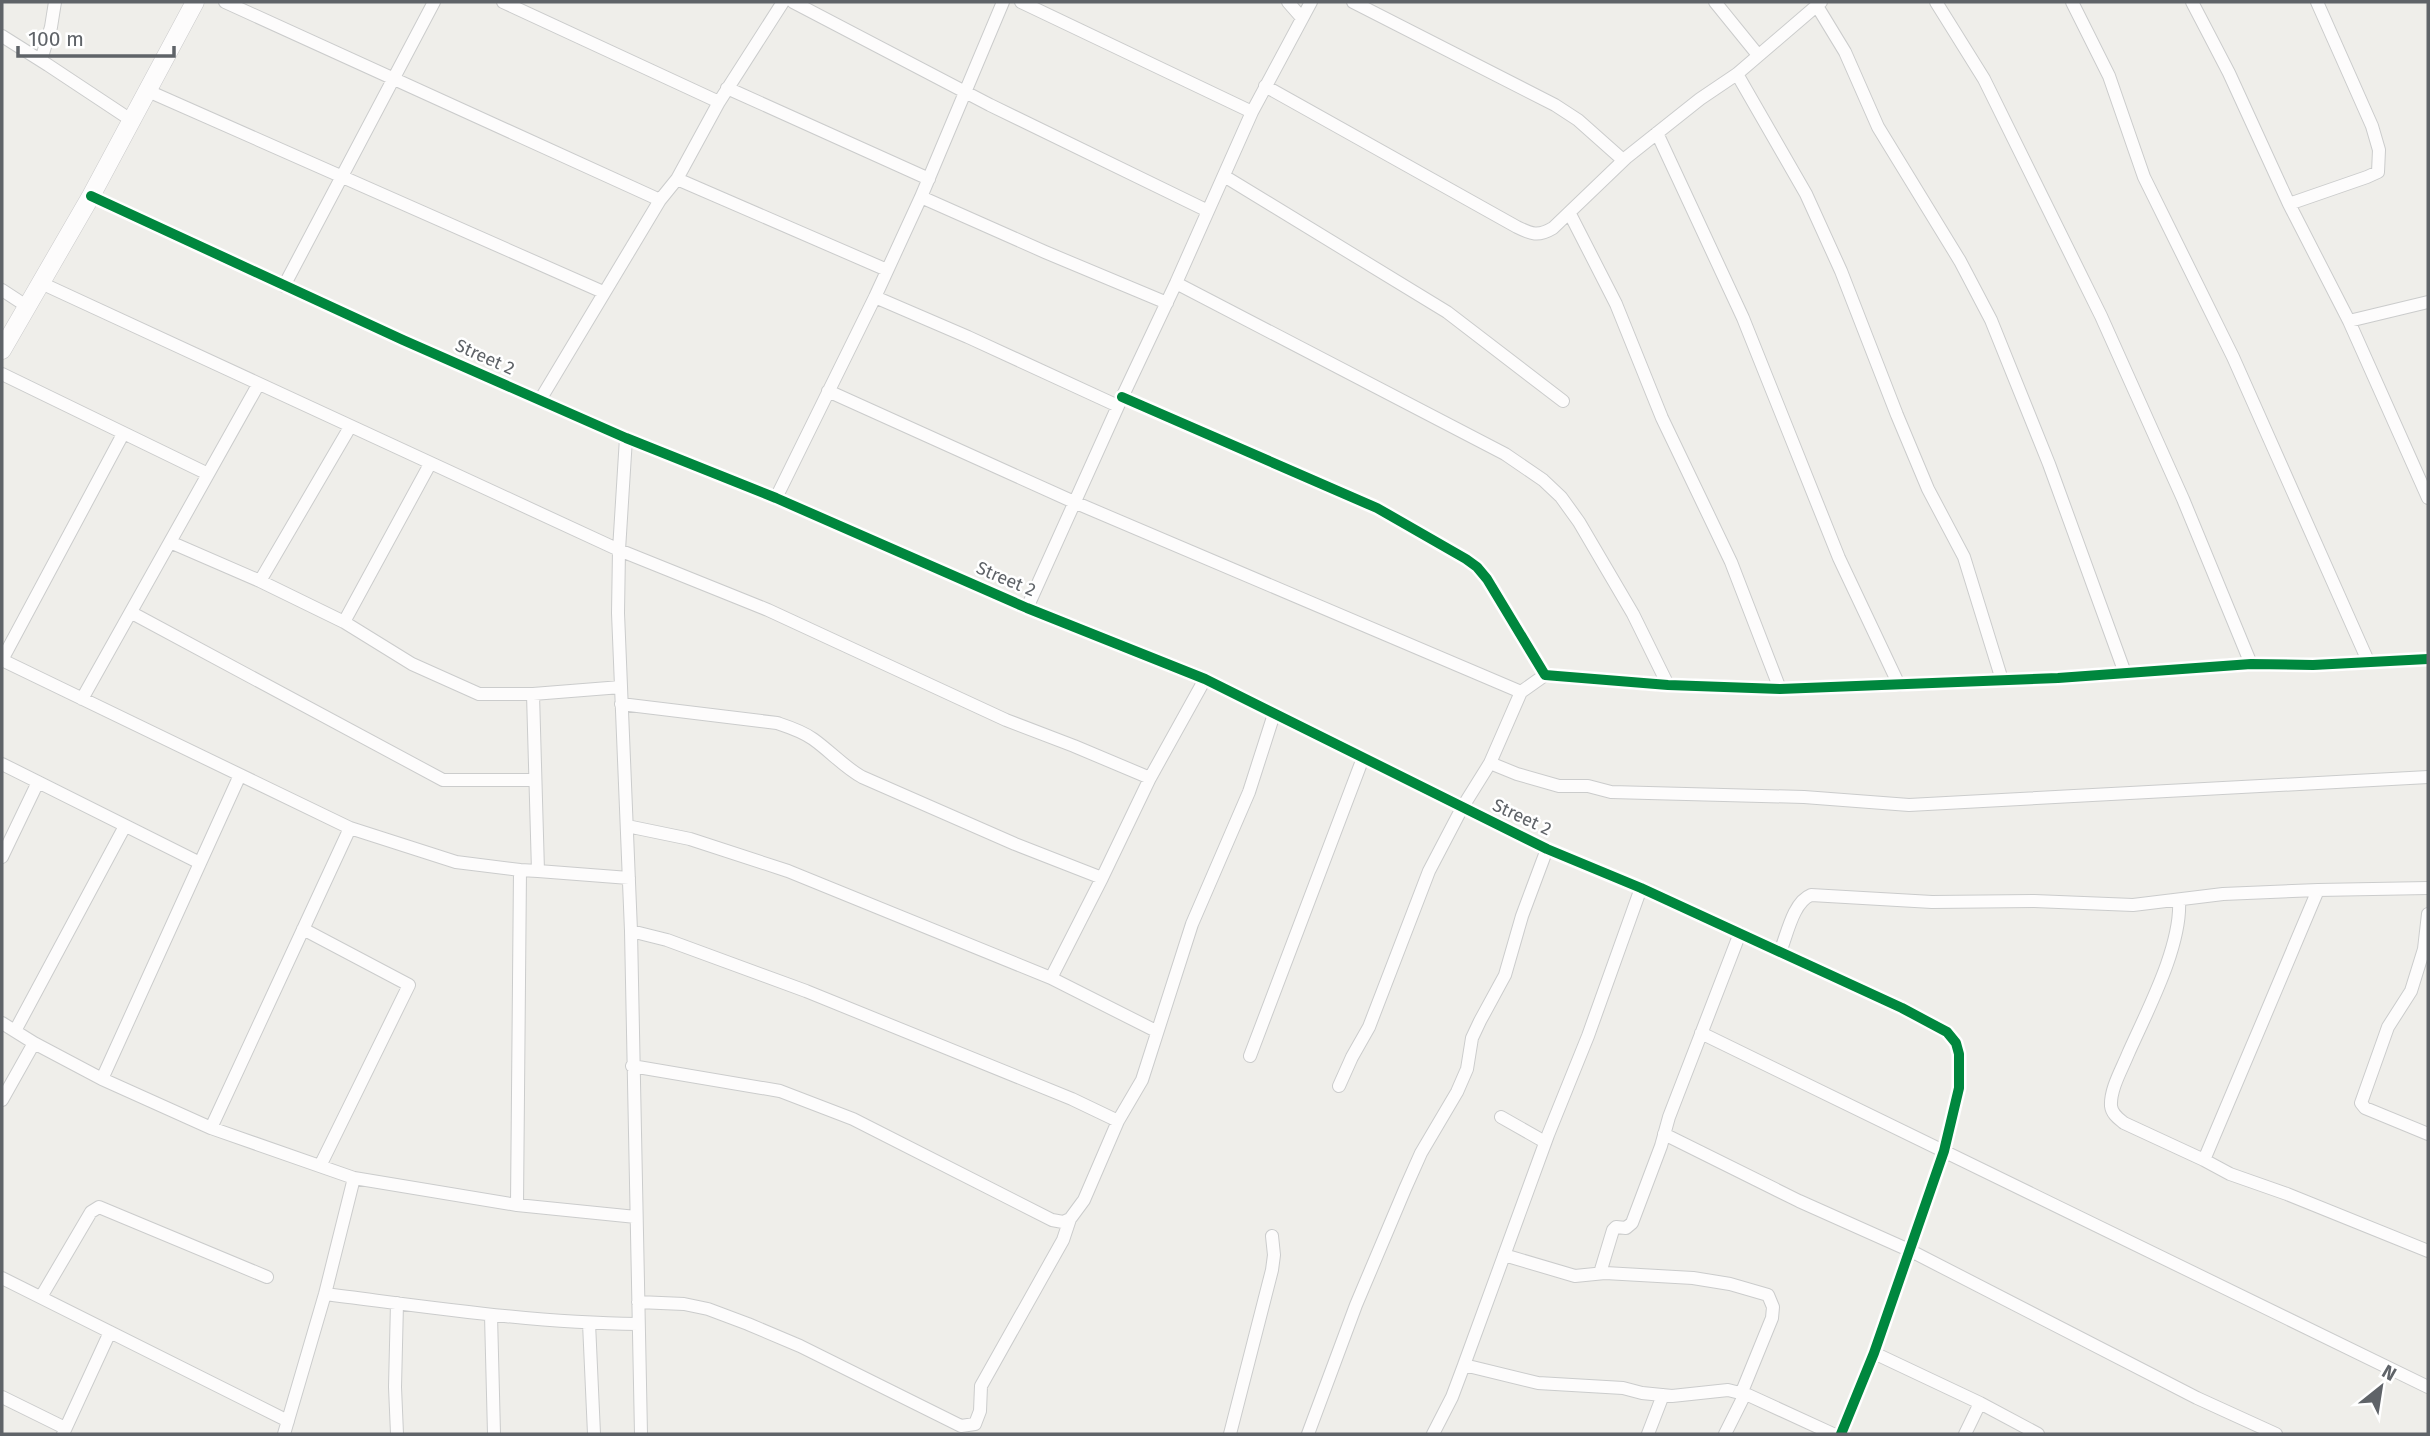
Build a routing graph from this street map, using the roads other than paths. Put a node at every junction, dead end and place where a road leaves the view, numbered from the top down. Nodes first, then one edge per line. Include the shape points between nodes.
1 (55, 2) edge
2 (195, 2) edge
3 (225, 2) edge
4 (434, 2) edge
5 (503, 2) edge
6 (783, 2) edge
7 (793, 2) edge
8 (1003, 2) edge
9 (1021, 2) edge
10 (1288, 2) edge
11 (1311, 2) edge
12 (1353, 2) edge
13 (1714, 2) edge
14 (1936, 2) edge
15 (2071, 2) edge
16 (2192, 2) edge
17 (2317, 2) edge
18 (1819, 4) edge
19 (1302, 18) junction
20 (2, 36) edge
21 (1758, 55) junction
22 (41, 60) junction
23 (1737, 74) junction
24 (394, 79) junction
25 (1265, 86) junction
26 (727, 88) junction
27 (148, 90) junction
28 (966, 92) junction
29 (719, 102) junction
30 (1252, 113) junction
31 (131, 120) junction
32 (1657, 133) junction
33 (1623, 160) junction
34 (1224, 176) junction
35 (341, 177) junction
36 (929, 178) junction
37 (677, 179) junction
38 (91, 196) junction
39 (921, 197) junction
40 (660, 200) junction
41 (2289, 204) junction
42 (1208, 211) junction
43 (1570, 214) junction
44 (887, 270) junction
45 (1176, 283) junction
46 (41, 284) junction
47 (284, 286) junction
48 (2, 290) edge
49 (603, 292) junction
50 (875, 297) junction
51 (2428, 302) edge
52 (1167, 303) junction
53 (28, 307) junction
54 (2349, 321) junction
55 (2, 350) edge
56 (2, 374) edge
57 (258, 385) junction
58 (828, 391) junction
59 (540, 400) junction
60 (1120, 401) junction
61 (1563, 401) dead end
62 (350, 427) junction
63 (123, 434) junction
64 (626, 438) junction
65 (430, 464) junction
66 (208, 474) junction
67 (776, 498) junction
68 (2428, 498) edge
69 (1074, 502) junction
70 (170, 541) junction
71 (619, 550) junction
72 (260, 580) junction
73 (1027, 608) junction
74 (132, 613) junction
75 (344, 622) junction
76 (2428, 659) edge
77 (2, 660) edge
78 (2368, 662) junction
79 (2251, 664) junction
80 (2125, 673) junction
81 (1545, 675) junction
82 (1205, 680) junction
83 (2002, 680) junction
84 (1668, 685) junction
85 (1899, 685) junction
86 (621, 687) junction
87 (1780, 689) junction
88 (1521, 692) junction
89 (533, 694) junction
90 (82, 699) junction
91 (621, 704) junction
92 (1274, 714) junction
93 (1363, 758) junction
94 (1490, 763) junction
95 (2, 764) edge
96 (240, 775) junction
97 (2428, 777) edge
98 (1150, 778) junction
99 (534, 780) junction
100 (38, 782) junction
101 (1462, 808) junction
102 (626, 826) junction
103 (125, 827) junction
104 (350, 828) junction
105 (1547, 849) junction
106 (2, 857) edge
107 (200, 863) junction
108 (520, 870) junction
109 (538, 871) junction
110 (629, 877) junction
111 (1102, 878) junction
112 (1641, 888) junction
113 (2428, 888) edge
114 (2318, 890) junction
115 (2179, 900) junction
116 (2428, 914) edge
117 (303, 929) junction
118 (631, 931) junction
119 (1740, 933) junction
120 (1780, 952) junction
121 (1051, 978) junction
122 (2, 1024) edge
123 (15, 1031) junction
124 (1156, 1031) junction
125 (1700, 1033) junction
126 (34, 1043) junction
127 (1250, 1056) dead end
128 (632, 1066) junction
129 (102, 1079) junction
130 (1339, 1086) dead end
131 (2, 1100) edge
132 (1502, 1117) dead end
133 (1118, 1121) junction
134 (211, 1128) junction
135 (1664, 1134) junction
136 (2428, 1134) edge
137 (1545, 1142) junction
138 (1944, 1151) junction
139 (2204, 1160) junction
140 (320, 1166) junction
141 (354, 1178) junction
142 (517, 1205) junction
143 (636, 1217) junction
144 (1070, 1219) junction
145 (1272, 1236) dead end
146 (1911, 1251) junction
147 (2428, 1251) edge
148 (1504, 1255) junction
149 (1600, 1273) junction
150 (267, 1277) dead end
151 (2, 1278) edge
152 (326, 1294) junction
153 (41, 1297) junction
154 (638, 1302) junction
155 (397, 1303) junction
156 (491, 1315) junction
157 (589, 1323) junction
158 (638, 1324) junction
159 (110, 1332) junction
160 (1874, 1353) junction
161 (1464, 1365) junction
162 (2428, 1387) edge
163 (1743, 1394) junction
164 (1663, 1395) junction
165 (2, 1397) edge
166 (1980, 1403) junction
167 (288, 1421) junction
168 (64, 1431) edge
169 (284, 1434) edge
170 (397, 1434) edge
171 (494, 1434) edge
172 (594, 1434) edge
173 (641, 1434) edge
174 (1230, 1434) edge
175 (1308, 1434) edge
176 (1433, 1434) edge
177 (1648, 1434) edge
178 (1725, 1434) edge
179 (1833, 1434) edge
180 (1841, 1434) edge
181 (1965, 1434) edge
182 (2038, 1434) edge
183 (2276, 1434) edge

1 - 22 street
2 - 27 street
3 - 24 street
4 - 24 street
5 - 29 street
6 - 26 street
7 - 28 street
8 - 28 street
9 - 30 street
10 - 19 street
11 - 19 street
12 - 33 street via 1555,105
13 - 21 street
14 - 79 street via 1984,79 2101,316
15 - 78 street via 2109,76 2144,177 2233,357
16 - 41 street
17 - 41 street via 2372,126 2380,162 2378,172
18 - 21 street
18 - 80 street via 1878,127 1991,320
19 - 25 street
20 - 22 street
21 - 23 street
22 - 31 street
23 - 32 street
23 - 83 street via 1806,194 1841,271 1918,464 1964,557
24 - 35 street
24 - 40 street
25 - 30 street
25 - 43 street via 1529,233 1544,233
26 - 29 street
26 - 36 street
27 - 31 street
27 - 35 street
28 - 36 street
28 - 42 street
29 - 37 street
30 - 34 street
31 - 38 street
32 - 33 street
32 - 85 street via 1743,318 1839,558
33 - 43 street
34 - 42 street
34 - 61 street via 1447,312
35 - 47 street
35 - 49 street
36 - 39 street
37 - 40 street
37 - 44 street
38 - 46 street
38 - 47 street, Street 2
39 - 44 street
39 - 52 street
40 - 49 street
41 - 54 street
42 - 45 street
43 - 87 street via 1616,304 1662,418 1731,562
44 - 50 street
45 - 52 street
45 - 84 street via 1505,454 1543,480 1579,522
46 - 53 street
46 - 57 street
47 - 59 street, Street 2
48 - 53 street
49 - 59 street
50 - 58 street
50 - 60 street
51 - 54 street
52 - 60 street
53 - 55 street
54 - 68 street
56 - 63 street
57 - 62 street
57 - 66 street
58 - 67 street
58 - 69 street
59 - 64 street, Street 2
60 - 69 street
60 - 81 street via 1368,504 1466,559 1488,579
62 - 65 street
62 - 72 street
63 - 66 street
63 - 77 street
64 - 67 street, Street 2
64 - 71 street
65 - 71 street
65 - 75 street
66 - 70 street
67 - 73 street, Street 2
69 - 73 street
69 - 88 street
70 - 72 street
70 - 74 street
71 - 86 street
71 - 98 street via 768,610 1006,720
72 - 75 street
73 - 82 street, Street 2
74 - 90 street
74 - 99 street via 443,780
75 - 89 street via 412,664 479,694
76 - 78 street
77 - 90 street
78 - 79 street
79 - 80 street
80 - 83 street
81 - 84 street
81 - 88 street
82 - 92 street, Street 2
82 - 98 street
83 - 85 street
84 - 87 street
85 - 87 street
86 - 89 street
86 - 91 street
88 - 94 street
89 - 99 street
90 - 96 street
91 - 102 street
91 - 111 street via 777,723 797,730 870,781
92 - 93 street, Street 2
92 - 124 street via 1249,792 1192,924
93 - 101 street, Street 2
93 - 127 street
94 - 97 street via 1559,786 1611,792 1909,805
94 - 101 street
95 - 100 street
96 - 104 street
96 - 107 street
98 - 111 street
99 - 109 street
100 - 103 street
100 - 106 street
101 - 105 street, Street 2
101 - 130 street via 1429,871 1369,1027
102 - 110 street
102 - 121 street via 691,839 788,871
103 - 107 street
103 - 123 street
104 - 108 street via 456,862
104 - 117 street
105 - 112 street, Street 2
105 - 175 street via 1505,975 1476,1029 1467,1069 1405,1189
107 - 129 street
108 - 109 street
108 - 142 street
109 - 110 street
110 - 118 street
111 - 121 street
112 - 119 street, Street 2
112 - 137 street
113 - 114 street
114 - 115 street
114 - 139 street
115 - 120 street via 2133,905 1811,895 1799,905
115 - 139 street via 2177,929 2166,963 2117,1080 2111,1108 2124,1123
116 - 136 street via 2424,949 2411,991 2388,1027 2361,1103
117 - 134 street
117 - 140 street via 409,985
118 - 128 street
118 - 133 street via 806,991
119 - 120 street, Street 2
119 - 125 street
120 - 138 street, Street 2 via 1947,1032 1959,1054 1959,1088
121 - 124 street
122 - 123 street
123 - 126 street
124 - 133 street via 1142,1080
125 - 135 street
125 - 138 street
126 - 129 street
126 - 131 street
128 - 143 street
128 - 144 street via 780,1091 853,1119 1052,1220
129 - 134 street
132 - 137 street
133 - 144 street via 1089,1190
134 - 140 street
135 - 146 street
135 - 149 street via 1632,1223 1613,1230
137 - 148 street
138 - 146 street
138 - 162 street
139 - 147 street
140 - 141 street
141 - 142 street
141 - 152 street
142 - 143 street
143 - 154 street
144 - 154 street via 1063,1240 981,1386 975,1424 961,1426 800,1346 708,1309
145 - 174 street via 1272,1270
146 - 160 street
146 - 183 street
148 - 149 street via 1574,1276
148 - 161 street
149 - 163 street via 1693,1278 1768,1295 1773,1318
150 - 153 street via 99,1207 91,1212
151 - 153 street
152 - 155 street
152 - 167 street
153 - 159 street
154 - 158 street
155 - 156 street
155 - 170 street
156 - 157 street
156 - 171 street
157 - 158 street
157 - 172 street
158 - 173 street
159 - 167 street
159 - 168 street
160 - 166 street
160 - 180 street
161 - 164 street via 1538,1382
161 - 176 street
163 - 164 street via 1709,1390
163 - 178 street
163 - 179 street
164 - 177 street
165 - 168 street
166 - 181 street
166 - 182 street
167 - 169 street

